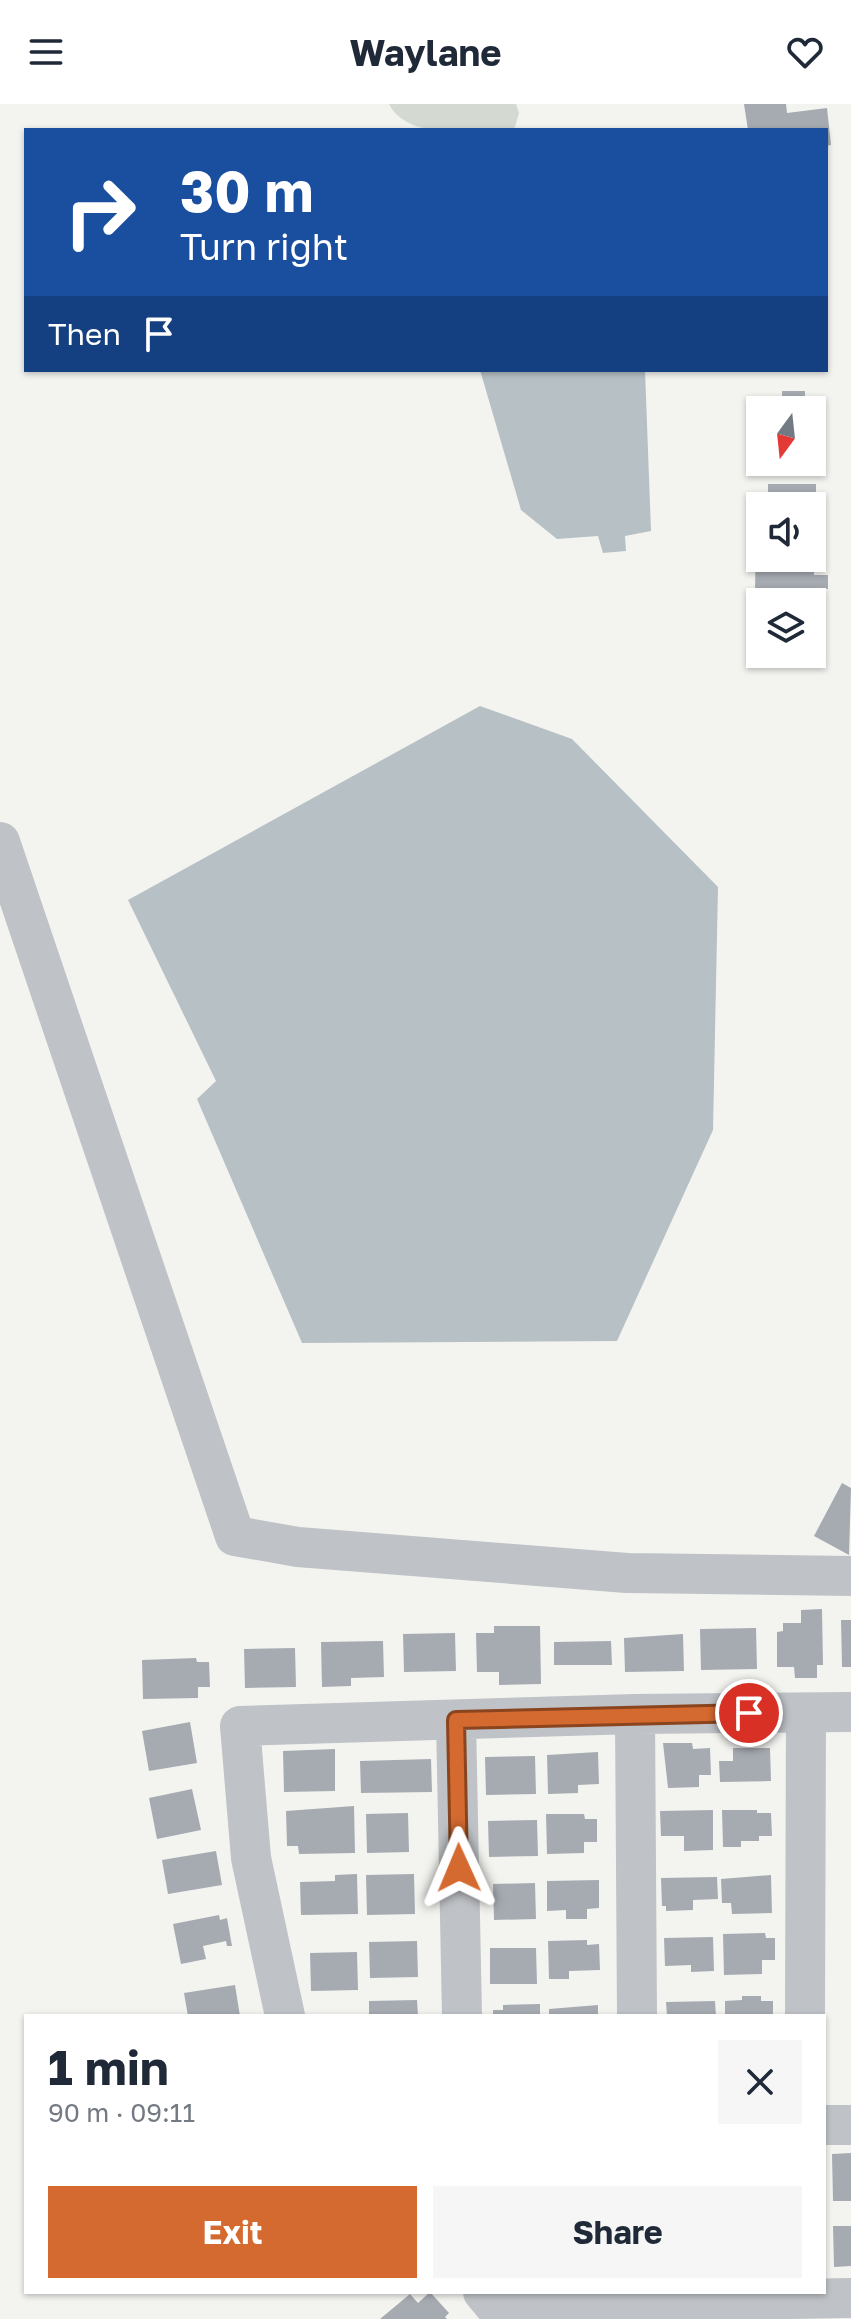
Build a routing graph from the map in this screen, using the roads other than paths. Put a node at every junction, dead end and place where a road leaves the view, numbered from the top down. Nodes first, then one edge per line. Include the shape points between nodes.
1 (0, 842) edge
2 (851, 1576) edge
3 (851, 1712) edge
4 (806, 1713) junction
5 (635, 1714) junction
6 (456, 1720) junction
7 (285, 2014) edge
8 (462, 2014) edge
9 (637, 2014) edge
10 (805, 2014) edge
11 (826, 2125) edge
12 (851, 2125) edge
13 (485, 2294) edge
14 (851, 2298) edge

1 - 2 street via 235,1536 298,1547 627,1573
3 - 4 street
4 - 5 street
4 - 10 street
5 - 6 street
5 - 9 street
6 - 7 street via 240,1726 251,1858
6 - 8 street
11 - 12 street
13 - 14 street via 493,2304

